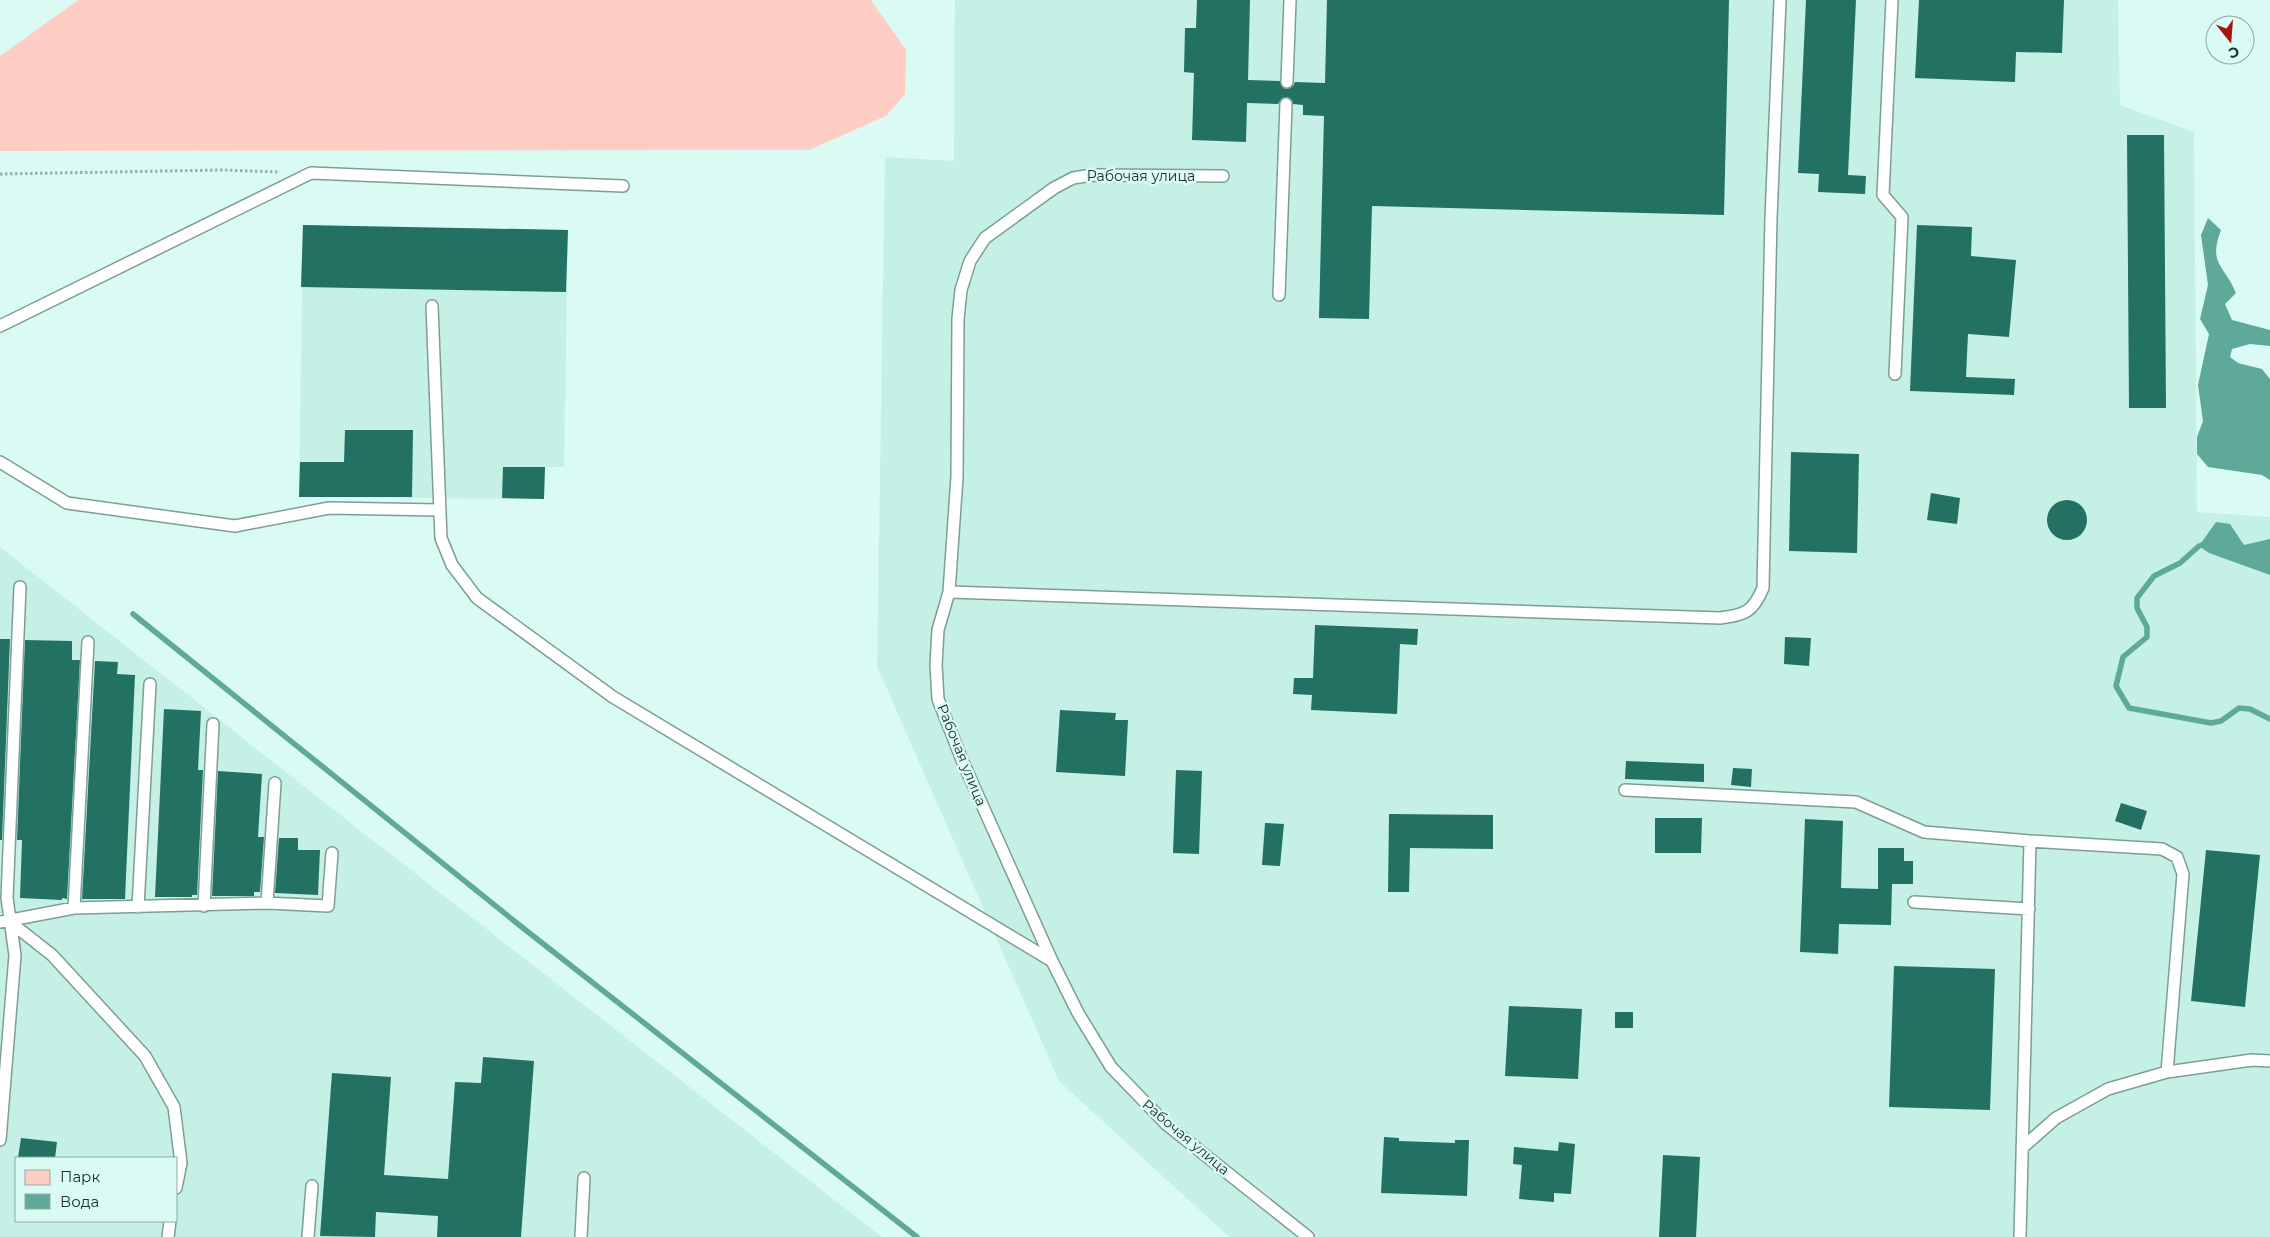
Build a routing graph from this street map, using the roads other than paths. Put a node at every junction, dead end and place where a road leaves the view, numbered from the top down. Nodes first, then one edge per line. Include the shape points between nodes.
1 (1290, 0) edge
2 (1780, 0) edge
3 (1892, 0) edge
4 (1287, 82) dead end
5 (1286, 104) dead end
6 (1223, 176) dead end
7 (623, 186) dead end
8 (1279, 294) dead end
9 (432, 306) dead end
10 (0, 326) edge
11 (1895, 374) dead end
12 (0, 462) edge
13 (439, 510) junction
14 (20, 587) dead end
15 (949, 592) junction
16 (88, 642) dead end
17 (150, 684) dead end
18 (213, 724) dead end
19 (275, 783) dead end
20 (1625, 790) dead end
21 (2030, 841) junction
22 (332, 853) dead end
23 (1914, 902) dead end
24 (267, 903) junction
25 (204, 906) junction
26 (138, 907) junction
27 (74, 908) junction
28 (2029, 909) junction
29 (5, 922) edge
30 (1052, 961) junction
31 (2270, 1061) edge
32 (2167, 1072) junction
33 (0, 1140) edge
34 (2022, 1148) junction
35 (178, 1178) edge
36 (584, 1178) dead end
37 (312, 1186) dead end
38 (170, 1222) edge
39 (168, 1237) edge
40 (308, 1237) edge
41 (581, 1237) edge
42 (1308, 1237) edge
43 (2020, 1237) edge

1 - 4 lane
2 - 15 lane via 1771,218 1763,588 1756,605 1740,616 1720,618
3 - 11 lane via 1883,195 1902,217
5 - 8 lane
6 - 15 lane, Рабочая улица via 1092,175 1073,178 985,238 970,261 961,290 958,318 957,477
7 - 10 lane via 310,173
9 - 13 lane
12 - 13 lane via 67,503 235,526 329,508
13 - 30 lane via 441,538 452,565 477,598 506,621 613,697
14 - 29 lane
15 - 30 lane, Рабочая улица via 938,630 938,699
16 - 27 lane
17 - 26 lane
18 - 25 lane
19 - 24 lane
20 - 21 lane via 1856,802 1924,832
21 - 28 lane
21 - 32 lane via 2162,849 2177,857 2183,874
22 - 24 lane via 328,906
23 - 28 lane
24 - 25 lane
25 - 26 lane
26 - 27 lane
27 - 29 lane
28 - 34 lane
29 - 33 lane via 15,955
29 - 35 lane via 52,955 146,1056 174,1107 181,1163
30 - 42 lane, Рабочая улица via 1078,1013 1111,1067 1136,1094 1166,1124
31 - 32 lane via 2252,1060
32 - 34 lane via 2108,1089 2056,1118
34 - 43 lane
36 - 41 lane
37 - 40 lane
38 - 39 lane

